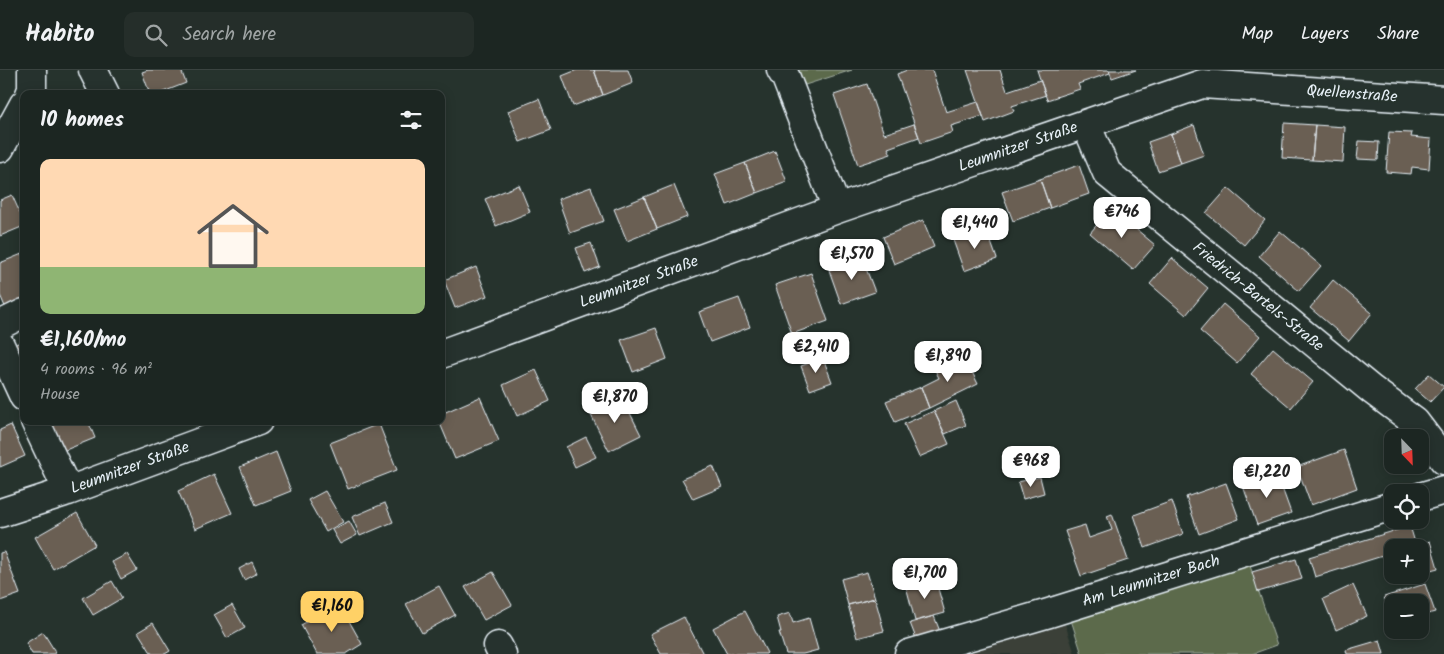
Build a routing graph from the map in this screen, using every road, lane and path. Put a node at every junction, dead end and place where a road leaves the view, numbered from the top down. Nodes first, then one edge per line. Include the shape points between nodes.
1 (32, 70) edge
2 (93, 70) edge
3 (781, 70) edge
4 (1197, 77) edge
5 (1249, 78) edge
6 (32, 90) edge
7 (103, 90) edge
8 (1444, 100) edge
9 (20, 111) edge
10 (1086, 124) junction
11 (0, 148) edge
12 (836, 209) junction
13 (20, 315) edge
14 (0, 325) edge
15 (0, 345) edge
16 (445, 353) edge
17 (20, 388) edge
18 (37, 425) edge
19 (247, 425) edge
20 (1444, 460) edge
21 (1444, 490) edge
22 (68, 491) junction
23 (1429, 494) edge
24 (1384, 508) edge
25 (0, 513) edge
26 (909, 654) edge

1 - 6 street
2 - 7 street
3 - 12 street
4 - 5 street, Quellenstraße
4 - 10 street, Quellenstraße
5 - 8 street, Quellenstraße
9 - 11 street
10 - 12 street, Leumnitzer Straße
10 - 20 street, Friedrich-Bartels-Straße via 1107,173 1415,422
12 - 16 street, Leumnitzer Straße
13 - 14 street
15 - 17 street
18 - 22 street
19 - 22 street, Leumnitzer Straße
21 - 23 street
22 - 25 street, Leumnitzer Straße
24 - 26 street, Am Leumnitzer Bach

